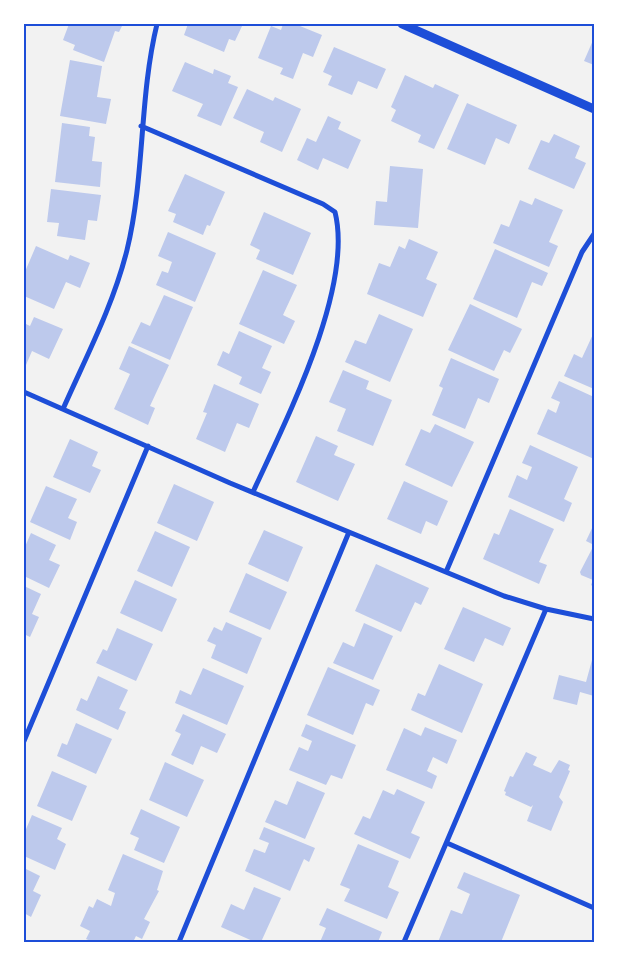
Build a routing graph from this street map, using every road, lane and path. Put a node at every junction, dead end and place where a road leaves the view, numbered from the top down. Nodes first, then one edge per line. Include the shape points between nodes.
1 (157, 24) edge
2 (402, 24) edge
3 (594, 109) edge
4 (141, 126) junction
5 (594, 234) edge
6 (24, 392) edge
7 (63, 409) junction
8 (148, 446) junction
9 (253, 492) junction
10 (349, 532) junction
11 (446, 572) junction
12 (546, 609) junction
13 (594, 619) edge
14 (24, 741) edge
15 (447, 843) junction
16 (594, 908) edge
17 (179, 942) edge
18 (404, 942) edge

1 - 4 street
2 - 3 street
4 - 7 street via 127,249 107,310
4 - 9 street via 324,204 335,212 338,225 336,260 329,306 316,350
5 - 11 street via 582,252
6 - 7 street
7 - 8 street
8 - 9 street
8 - 14 street
9 - 10 street
10 - 11 street
10 - 17 street
11 - 12 street
12 - 13 street
12 - 15 street
15 - 16 street
15 - 18 street

